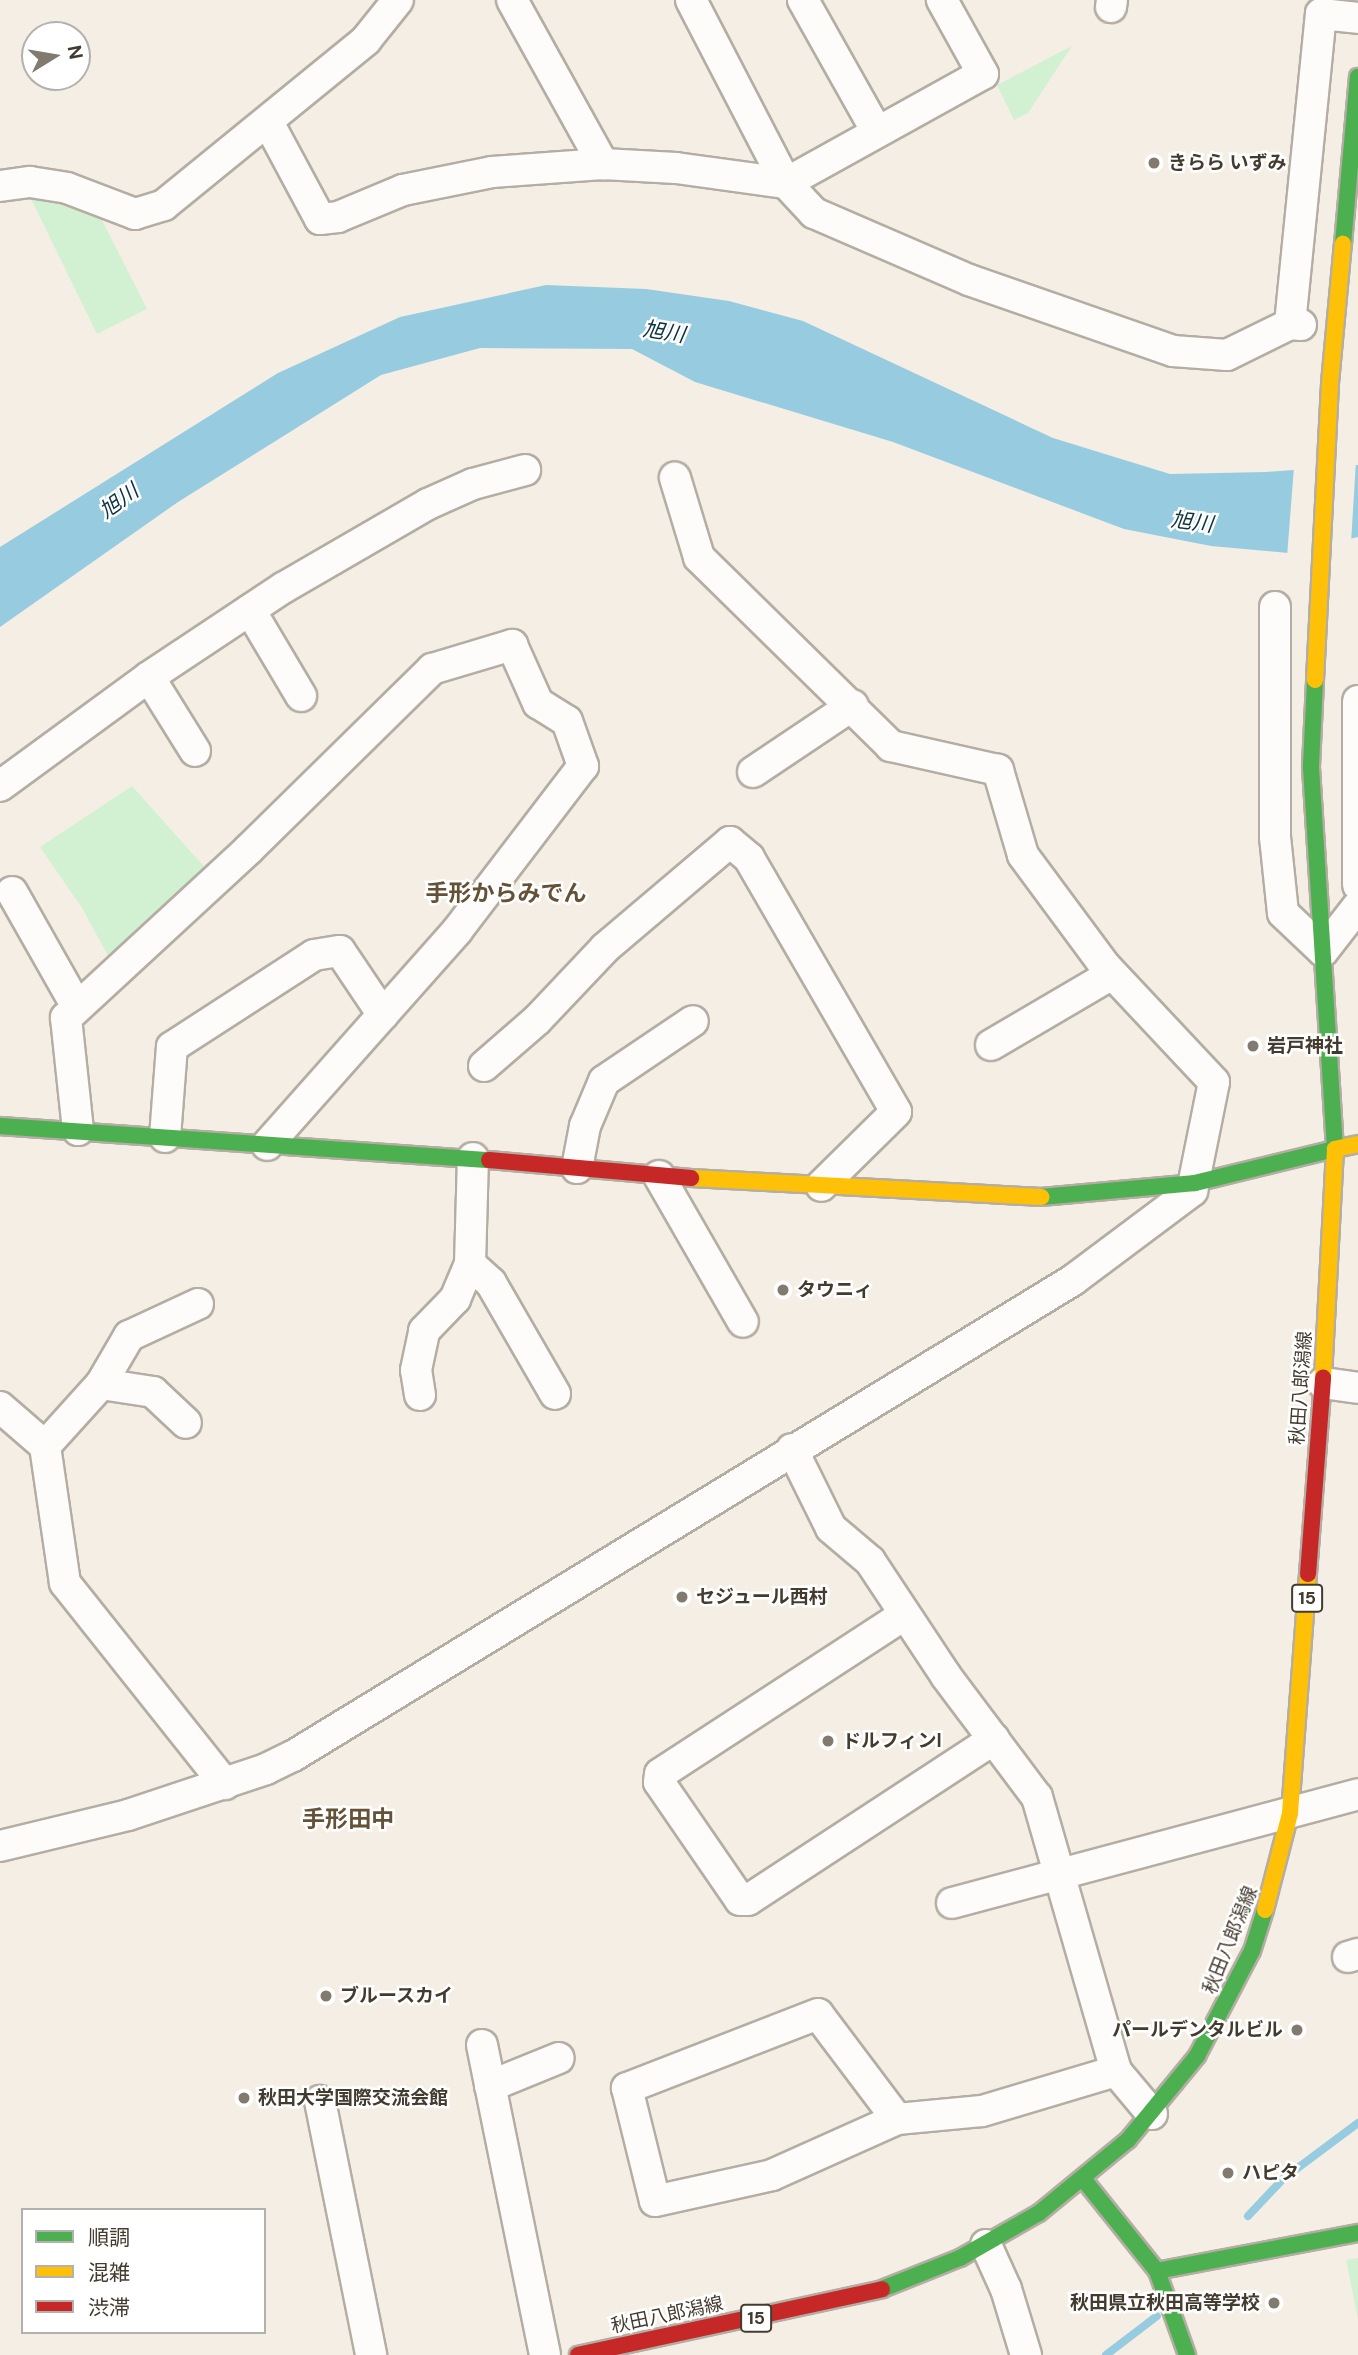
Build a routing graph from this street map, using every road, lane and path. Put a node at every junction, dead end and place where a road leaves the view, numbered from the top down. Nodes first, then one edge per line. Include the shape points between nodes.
1 (398, 0) edge
2 (512, 0) edge
3 (691, 0) edge
4 (803, 0) edge
5 (942, 0) edge
6 (1323, 7) edge
7 (1358, 18) edge
8 (1358, 77) edge
9 (268, 122) junction
10 (877, 132) junction
11 (603, 164) junction
12 (786, 183) junction
13 (0, 186) edge
14 (525, 470) dead end
15 (675, 478) dead end
16 (1275, 607) dead end
17 (250, 610) junction
18 (149, 677) junction
19 (301, 696) dead end
20 (1358, 701) edge
21 (853, 705) junction
22 (195, 751) dead end
23 (753, 772) dead end
24 (1357, 778) edge
25 (0, 786) edge
26 (1358, 885) edge
27 (12, 892) dead end
28 (1358, 906) edge
29 (1323, 951) junction
30 (1112, 974) junction
31 (77, 1007) junction
32 (383, 1015) junction
33 (693, 1021) dead end
34 (990, 1045) dead end
35 (484, 1066) dead end
36 (0, 1126) edge
37 (79, 1130) junction
38 (165, 1137) junction
39 (1358, 1144) edge
40 (267, 1145) junction
41 (1335, 1149) junction
42 (473, 1158) junction
43 (577, 1168) junction
44 (659, 1176) junction
45 (1195, 1182) junction
46 (821, 1186) junction
47 (470, 1264) junction
48 (198, 1304) dead end
49 (743, 1322) dead end
50 (1324, 1383) junction
51 (101, 1384) junction
52 (1358, 1388) edge
53 (555, 1394) dead end
54 (420, 1395) dead end
55 (0, 1407) edge
56 (186, 1423) dead end
57 (45, 1446) junction
58 (792, 1449) junction
59 (904, 1615) junction
60 (994, 1739) junction
61 (225, 1784) junction
62 (1358, 1794) edge
63 (1290, 1813) junction
64 (0, 1846) edge
65 (1059, 1873) junction
66 (951, 1903) dead end
67 (482, 2045) dead end
68 (559, 2058) dead end
69 (1116, 2071) junction
70 (490, 2086) junction
71 (320, 2101) dead end
72 (1152, 2113) junction
73 (897, 2119) junction
74 (1084, 2180) junction
75 (1358, 2233) edge
76 (986, 2245) junction
77 (1157, 2271) junction
78 (371, 2355) edge
79 (545, 2355) edge
80 (578, 2355) edge
81 (1026, 2355) edge
82 (1187, 2355) edge

1 - 9 street via 366,40
2 - 11 street
3 - 12 street
4 - 10 street
5 - 10 street via 982,74
6 - 7 street
6 - 12 street via 1296,325 1227,355 1173,351 969,280 814,213
8 - 29 street, 秋田八郎潟線 via 1329,399 1311,766
9 - 11 street via 320,219 338,217 403,190 479,174
9 - 13 street via 186,191 164,205 135,214 67,188 30,182
10 - 12 street
11 - 12 street via 676,168
14 - 17 street via 472,484 428,504
15 - 21 street via 699,558
16 - 29 street via 1275,837 1283,913
17 - 18 street
17 - 19 street
18 - 22 street
18 - 25 street
20 - 24 street
21 - 23 street
21 - 30 street via 891,746 998,770 1023,855
24 - 26 street
27 - 31 street
28 - 29 street
29 - 41 street, 秋田八郎潟線
30 - 34 street
30 - 45 street via 1214,1082
31 - 32 street via 432,669 512,645 538,703 567,721 583,766 457,932
31 - 37 street via 66,1018
32 - 38 street via 340,951 314,955 172,1047
32 - 40 street
33 - 43 street via 604,1082 585,1126
35 - 46 street via 537,1020 605,948 730,842 749,858 896,1112
36 - 37 street
37 - 38 street
38 - 40 street
39 - 41 street
40 - 42 street
41 - 45 street
41 - 50 street, 秋田八郎潟線 / 15
42 - 43 street
42 - 47 street
43 - 44 street
44 - 46 street
44 - 49 street
45 - 46 street via 1048,1197
45 - 58 street via 1175,1207 1073,1280
47 - 53 street via 491,1283
47 - 54 street via 455,1299 425,1331 416,1370
48 - 51 street via 129,1336
50 - 52 street
50 - 63 street, 秋田八郎潟線 / 15
51 - 56 street via 153,1392
51 - 57 street
55 - 57 street
57 - 61 street via 65,1583
58 - 59 street via 831,1528 870,1561
58 - 61 street via 308,1747
59 - 60 street
59 - 60 street via 660,1774 659,1782 740,1900 748,1900
60 - 65 street via 1037,1797
61 - 64 street via 89,1826
62 - 63 street
63 - 65 street
63 - 72 street, 秋田八郎潟線 / 15 via 1265,1915 1236,1987 1197,2056
65 - 66 street
65 - 69 street
67 - 70 street
68 - 70 street
69 - 72 street
69 - 73 street via 982,2111
70 - 79 street
71 - 78 street
72 - 74 street, 秋田八郎潟線 / 15
73 - 73 street via 772,2175 655,2202 627,2088 818,2014
74 - 76 street, 秋田八郎潟線 / 15
74 - 77 street
75 - 77 street
76 - 80 street, 秋田八郎潟線 / 15 via 878,2291
76 - 81 street via 1006,2289
77 - 82 street

